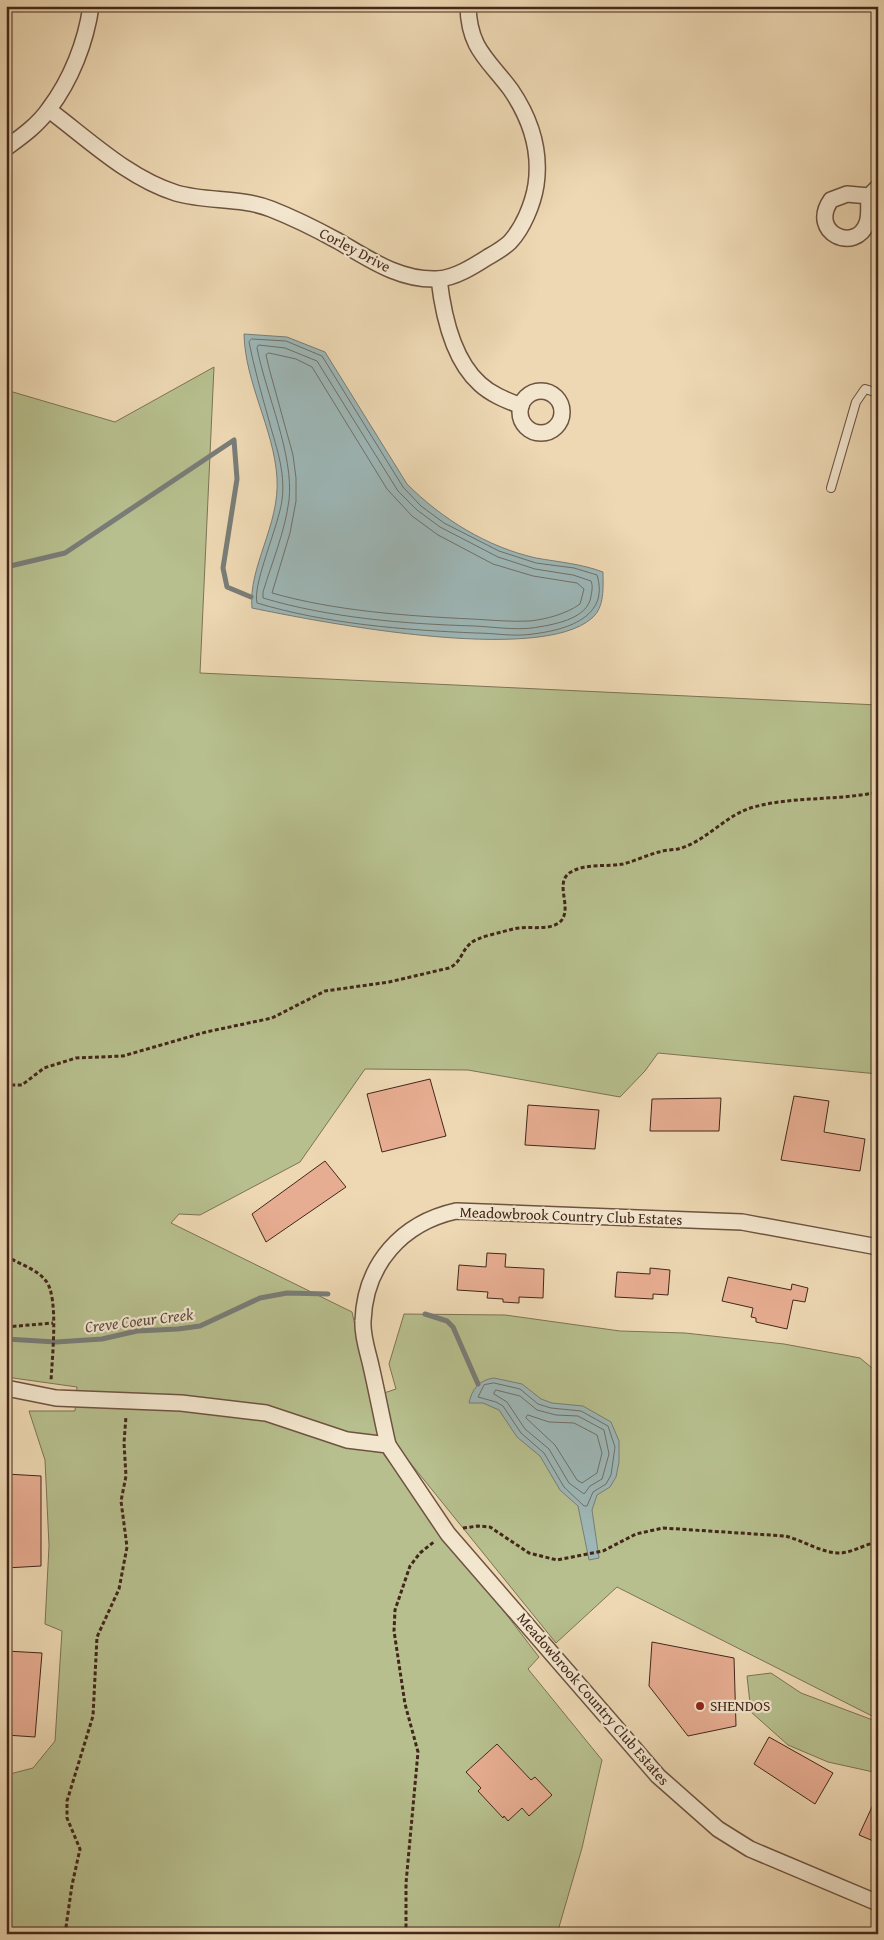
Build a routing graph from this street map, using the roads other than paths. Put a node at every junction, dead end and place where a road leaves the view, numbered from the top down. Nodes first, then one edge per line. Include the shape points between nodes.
1 (91, 6) edge
2 (468, 6) edge
3 (49, 110) junction
4 (6, 148) edge
5 (440, 279) junction
6 (878, 392) edge
7 (521, 406) dead end
8 (831, 488) dead end
9 (878, 1247) edge
10 (6, 1388) edge
11 (388, 1445) junction
12 (878, 1903) edge

1 - 3 street via 86,34 76,61
2 - 5 street, Corley Drive via 470,30 478,49 524,110 536,146 538,167 530,205 510,242 480,263
3 - 4 street
3 - 5 street, Corley Drive via 151,182 200,199 268,208 381,266 402,274
5 - 7 street via 445,318 462,360 480,384 499,398
6 - 8 lane via 865,389 856,402
9 - 11 street, Meadowbrook Country Club Estates via 742,1222 456,1211 435,1215 394,1244 377,1266 364,1304 363,1332
10 - 11 street via 56,1398 181,1403 266,1413 347,1440
11 - 12 street, Meadowbrook Country Club Estates via 448,1534 658,1776 691,1807 750,1849

